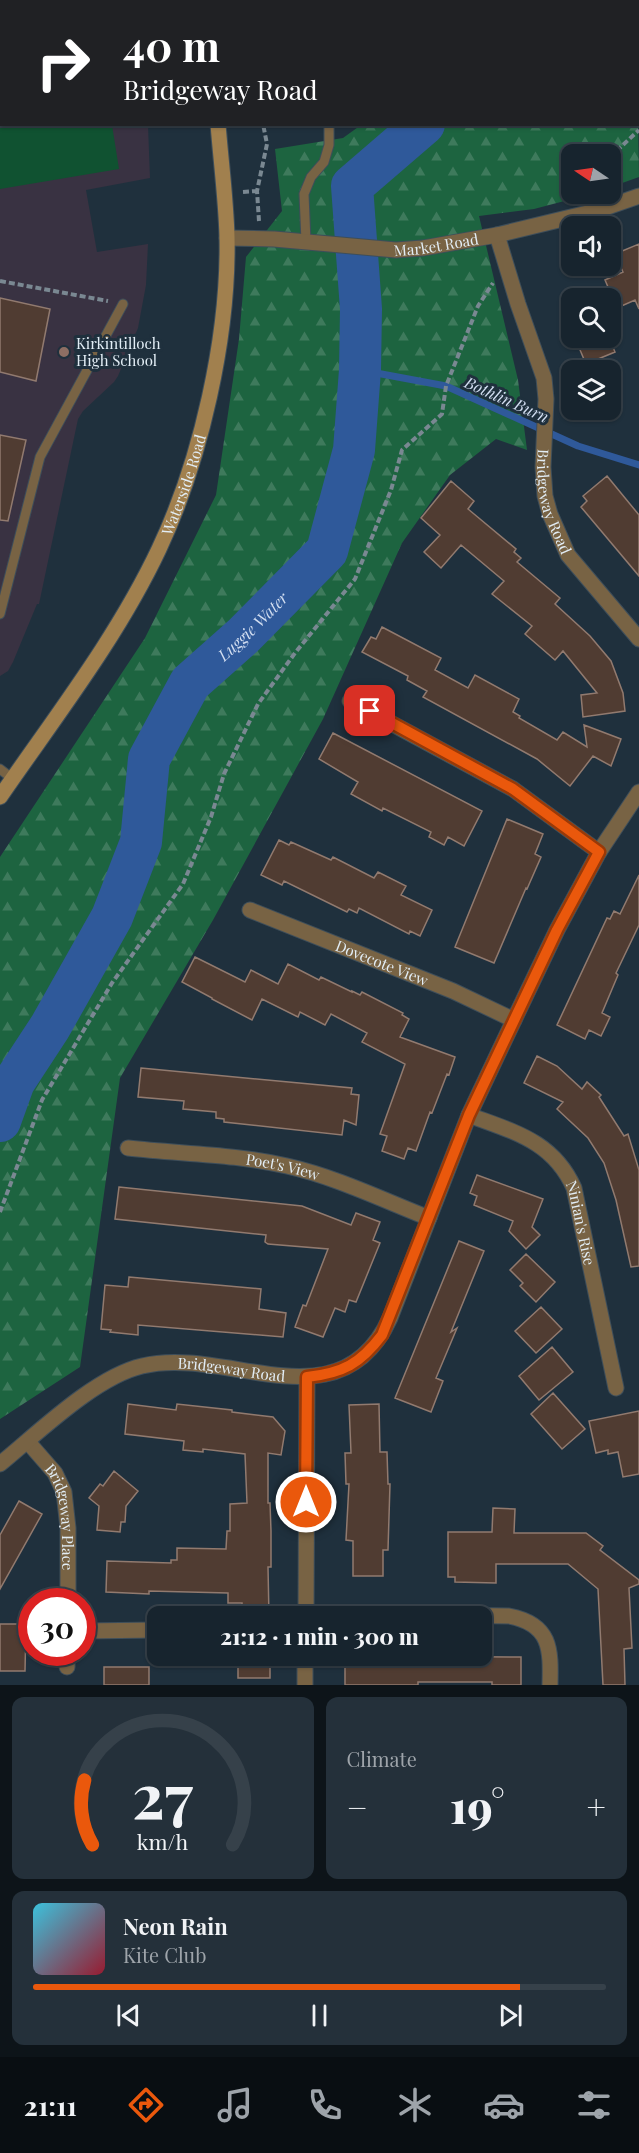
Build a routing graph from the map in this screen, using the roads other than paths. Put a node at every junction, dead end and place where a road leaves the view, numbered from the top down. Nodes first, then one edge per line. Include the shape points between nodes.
1 (218, 126) edge
2 (330, 126) edge
3 (639, 196) edge
4 (497, 235) junction
5 (227, 238) junction
6 (306, 242) junction
7 (123, 304) road end
8 (0, 614) edge
9 (639, 639) edge
10 (350, 701) dead end
11 (6, 774) edge
12 (639, 792) edge
13 (0, 797) edge
14 (599, 852) junction
15 (250, 910) dead end
16 (514, 1020) junction
17 (469, 1115) junction
18 (128, 1148) dead end
19 (429, 1218) junction
20 (307, 1377) junction
21 (616, 1388) dead end
22 (27, 1442) junction
23 (0, 1464) edge
24 (68, 1588) edge
25 (306, 1606) edge
26 (492, 1616) edge
27 (147, 1630) edge
28 (96, 1631) edge
29 (305, 1666) edge
30 (305, 1685) edge
31 (550, 1685) edge

1 - 5 main road, Waterside Road
2 - 6 lane via 324,162 311,177 304,194
3 - 4 street, Market Road via 596,211
4 - 6 street, Market Road via 396,250
4 - 9 street, Bridgeway Road via 544,378 543,467 550,514 568,555
5 - 6 street, Market Road
5 - 11 main road, Waterside Road via 223,318 209,399 184,484 159,549 109,639
7 - 8 lane via 40,457
10 - 14 street via 513,789
11 - 13 main road, Waterside Road
12 - 14 street, Bridgeway Road
14 - 16 street, Bridgeway Road
15 - 16 street, Dovecote View via 453,991
16 - 17 street, Bridgeway Road
17 - 19 street, Bridgeway Road
17 - 21 street, Ninian's Rise via 526,1137 554,1157 567,1173
18 - 19 street, Poet's View via 286,1166
19 - 20 street, Bridgeway Road via 382,1335 357,1362 326,1375
20 - 22 street, Bridgeway Road via 186,1362 140,1366 115,1375
20 - 25 street
22 - 23 street, Bridgeway Road
22 - 24 street, Bridgeway Place via 55,1473 64,1492
26 - 31 street via 531,1622 547,1641
27 - 28 street
29 - 30 street

